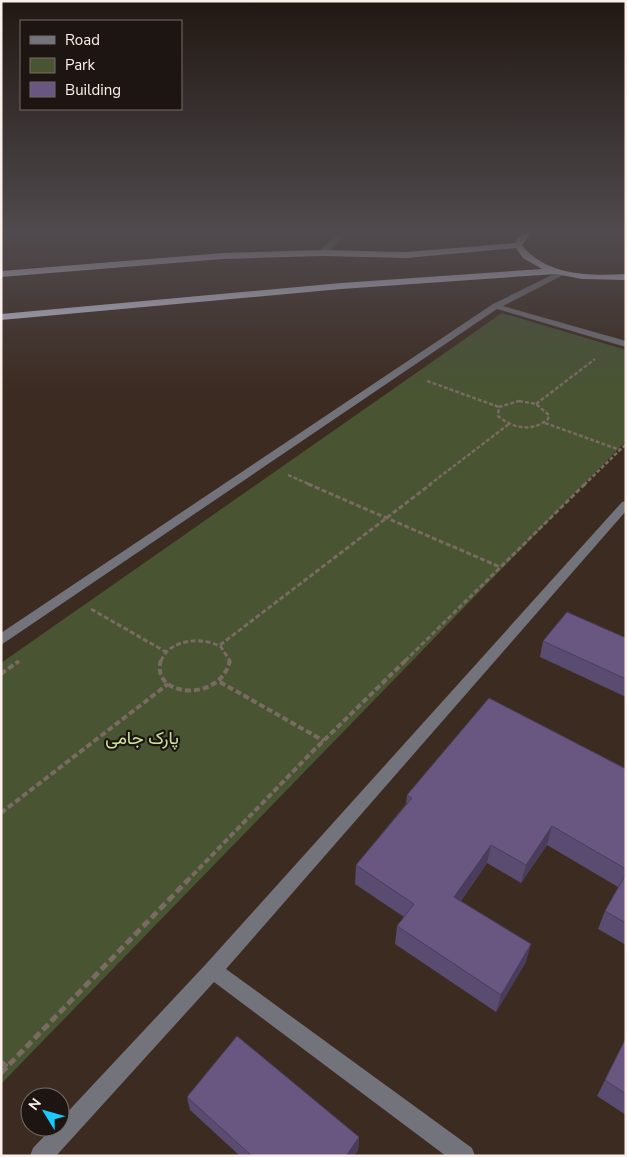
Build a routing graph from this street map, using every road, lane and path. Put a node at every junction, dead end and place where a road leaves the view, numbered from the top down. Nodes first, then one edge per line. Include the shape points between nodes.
1 (357, 285) edge
2 (535, 285) edge
3 (496, 306) junction
4 (1, 318) edge
5 (626, 344) edge
6 (599, 357) dead end
7 (418, 377) dead end
8 (536, 404) junction
9 (499, 408) junction
10 (545, 422) junction
11 (509, 424) junction
12 (626, 444) edge
13 (620, 450) junction
14 (292, 468) dead end
15 (626, 504) edge
16 (387, 518) junction
17 (500, 567) junction
18 (99, 603) dead end
19 (90, 609) junction
20 (83, 614) dead end
21 (1, 640) edge
22 (220, 645) junction
23 (166, 652) junction
24 (24, 657) dead end
25 (1, 674) edge
26 (220, 682) junction
27 (168, 684) junction
28 (324, 741) junction
29 (1, 812) edge
30 (213, 970) junction
31 (1, 1062) edge
32 (7, 1067) junction
33 (1, 1073) edge
34 (41, 1156) edge
35 (464, 1156) edge

1 - 4 highway
2 - 3 street
3 - 5 street
3 - 21 street
6 - 8 path
7 - 9 path
8 - 9 path via 510,402
8 - 10 path via 549,415
9 - 11 path via 498,416
10 - 11 path via 533,427
10 - 13 path
11 - 16 path
12 - 13 path
13 - 17 path
14 - 16 path via 284,474
15 - 30 street
16 - 17 path
16 - 22 path
17 - 28 path
18 - 19 path
19 - 20 path
19 - 23 path
22 - 23 path via 187,641
22 - 26 path via 230,659 227,674
23 - 27 path via 159,669
24 - 25 path
26 - 27 path via 188,691
26 - 28 path
27 - 29 path
28 - 32 path
30 - 34 street
30 - 35 street
31 - 32 path
32 - 33 path

